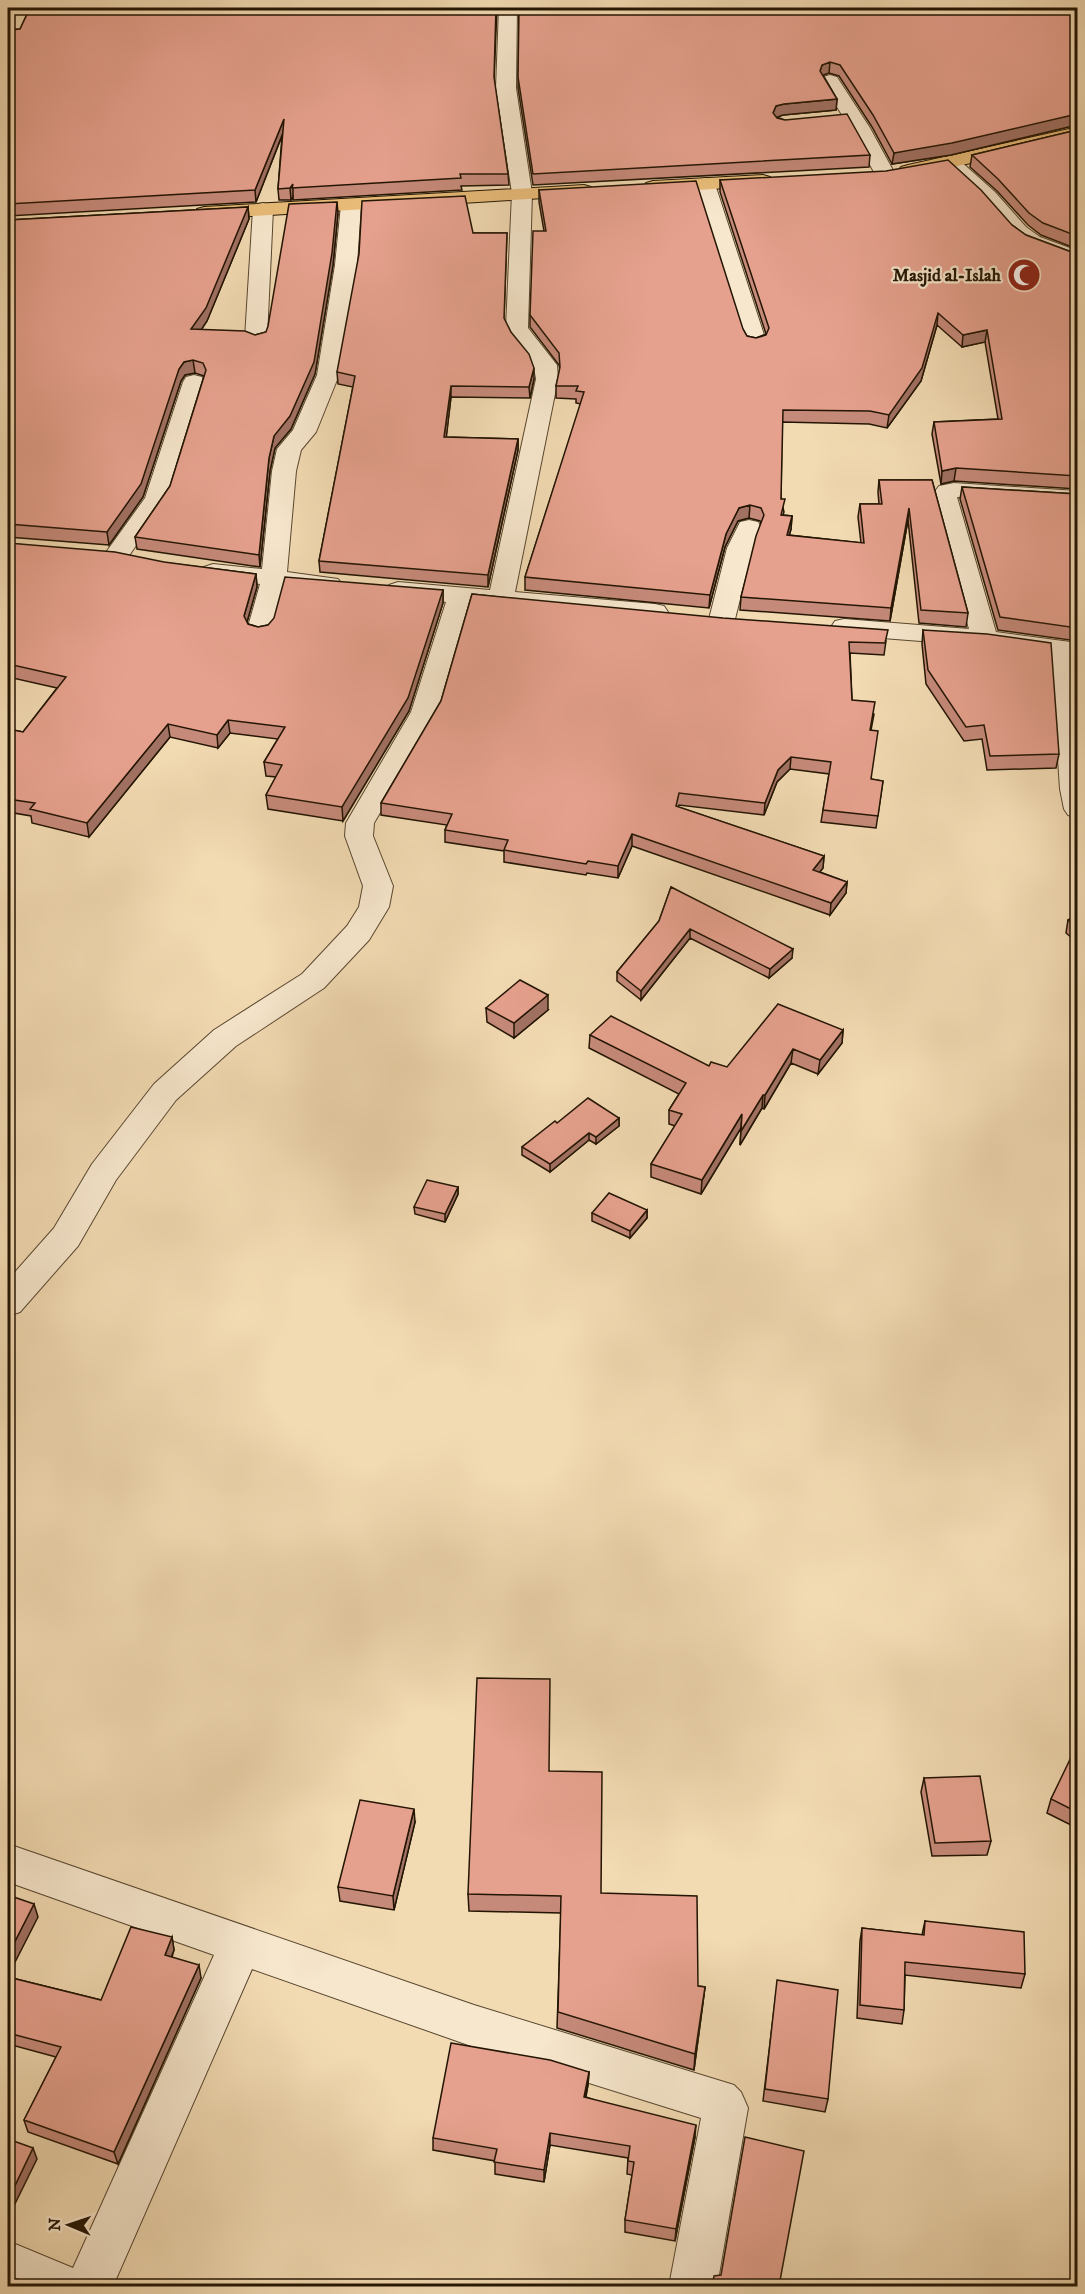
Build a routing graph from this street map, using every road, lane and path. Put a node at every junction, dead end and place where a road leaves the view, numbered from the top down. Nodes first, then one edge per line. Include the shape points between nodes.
1 (508, 8) edge
2 (830, 81) dead end
3 (853, 117) junction
4 (829, 119) edge
5 (1077, 133) edge
6 (951, 163) junction
7 (885, 174) junction
8 (860, 176) edge
9 (786, 180) edge
10 (705, 184) junction
11 (634, 188) edge
12 (600, 190) edge
13 (522, 193) junction
14 (351, 205) junction
15 (263, 209) junction
16 (182, 214) edge
17 (1077, 259) edge
18 (256, 338) edge
19 (755, 341) edge
20 (194, 382) dead end
21 (1077, 498) edge
22 (749, 526) dead end
23 (91, 554) edge
24 (117, 555) junction
25 (146, 561) edge
26 (187, 568) edge
27 (274, 579) junction
28 (461, 595) junction
29 (501, 598) junction
30 (825, 626) edge
31 (260, 630) edge
32 (985, 638) junction
33 (1071, 650) edge
34 (1077, 809) edge
35 (8, 1303) edge
36 (8, 1863) edge
37 (240, 1945) junction
38 (8, 2265) edge
39 (59, 2286) edge
40 (89, 2286) edge
41 (693, 2286) edge

1 - 13 street via 506,88
2 - 3 street
3 - 4 street
3 - 7 street
5 - 6 highway
6 - 7 highway
6 - 17 street via 1019,231
7 - 8 highway
9 - 10 highway
10 - 11 highway
10 - 19 street
12 - 13 highway
13 - 14 highway
13 - 29 street via 517,327 546,365 547,379
14 - 15 highway
14 - 27 street via 346,266 328,375 304,432 289,449 284,471
15 - 16 highway
15 - 18 street
20 - 24 street via 157,498
21 - 32 street via 954,490 944,495
22 - 29 street via 710,618
23 - 24 street
24 - 25 street
26 - 27 street
27 - 28 street
27 - 31 street
28 - 29 street
28 - 35 street via 425,712 360,823 359,836 378,886 374,907 358,933 313,981 225,1038 165,1092 104,1172 66,1237
30 - 32 street
32 - 33 street
33 - 34 street
36 - 37 street
37 - 40 street
37 - 41 street via 474,2026 722,2104 724,2118
38 - 39 street

